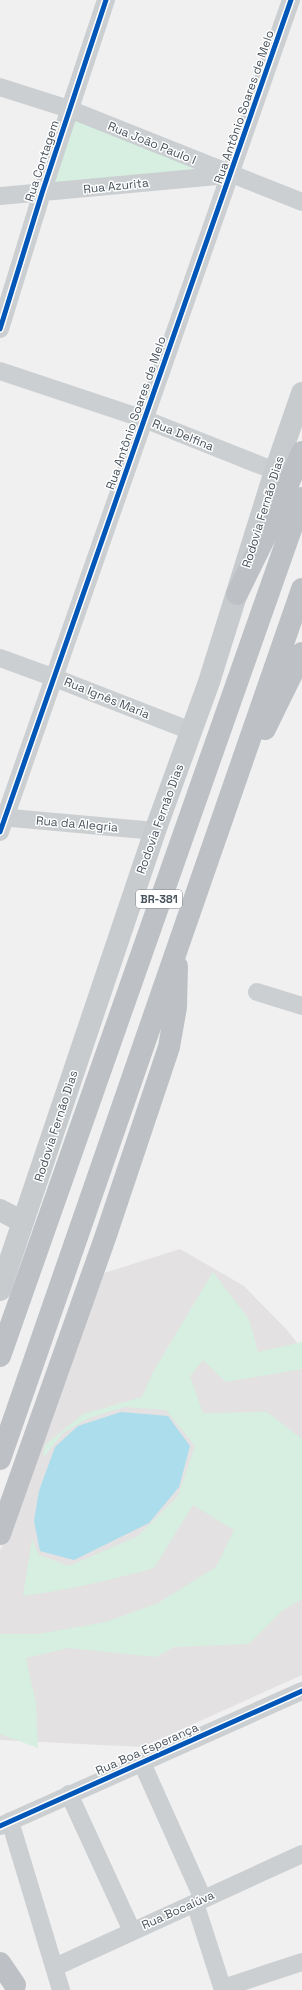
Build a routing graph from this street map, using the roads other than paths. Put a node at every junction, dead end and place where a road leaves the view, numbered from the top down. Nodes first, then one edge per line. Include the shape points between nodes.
1 (106, 0) edge
2 (291, 0) edge
3 (0, 87) edge
4 (69, 109) junction
5 (231, 175) junction
6 (42, 193) junction
7 (0, 196) edge
8 (302, 202) edge
9 (0, 329) edge
10 (0, 371) edge
11 (302, 393) edge
12 (144, 419) junction
13 (302, 452) edge
14 (275, 471) junction
15 (302, 498) edge
16 (302, 589) edge
17 (237, 594) junction
18 (302, 653) edge
19 (0, 658) edge
20 (55, 678) junction
21 (191, 731) junction
22 (2, 822) edge
23 (155, 831) junction
24 (216, 831) junction
25 (177, 947) junction
26 (257, 992) dead end
27 (302, 1006) edge
28 (0, 1210) edge
29 (23, 1222) junction
30 (0, 1290) edge
31 (0, 1356) edge
32 (0, 1459) edge
33 (0, 1534) edge
34 (302, 1690) edge
35 (142, 1763) junction
36 (69, 1794) junction
37 (5, 1823) edge
38 (302, 1854) edge
39 (199, 1901) junction
40 (132, 1931) junction
41 (302, 1962) edge
42 (0, 1963) edge
43 (55, 1967) junction
44 (11, 1983) edge
45 (223, 1989) edge
46 (61, 1990) edge

1 - 4 street, Rua Contagem
2 - 5 street, Rua Antônio Soares de Melo
3 - 4 street, Rua João Paulo I
4 - 5 street, Rua João Paulo I
4 - 6 street, Rua Contagem
5 - 6 street, Rua Azurita
5 - 8 street, Rua João Paulo I
5 - 12 street, Rua Antônio Soares de Melo
6 - 7 street, Rua Azurita
6 - 9 street, Rua Contagem
10 - 12 street, Rua Delfina
11 - 14 main road, Rodovia Fernão Dias / BR-381
12 - 14 street, Rua Delfina
12 - 20 street, Rua Antônio Soares de Melo
13 - 17 highway via 268,533
14 - 17 main road, Rodovia Fernão Dias / BR-381
15 - 31 highway, Rodovia Fernão Dias / BR-381
16 - 24 highway, BR-381
17 - 21 main road, Rodovia Fernão Dias / BR-381
18 - 24 highway, BR-381
19 - 20 street, Rua Ignês Maria
20 - 21 street, Rua Ignês Maria
20 - 22 street, Rua Antônio Soares de Melo
21 - 23 main road, Rodovia Fernão Dias / BR-381
22 - 23 street, Rua da Alegria
23 - 29 main road, Rodovia Fernão Dias / BR-381
24 - 25 highway, BR-381
25 - 32 highway, BR-381
25 - 33 highway via 176,1007 169,1048
26 - 27 street
28 - 29 main road
29 - 30 main road, Rodovia Fernão Dias / BR-381
34 - 35 street, Rua Boa Esperança
35 - 36 street, Rua Boa Esperança
35 - 39 street
36 - 37 street, Rua Boa Esperança
36 - 40 street
37 - 43 street
38 - 39 street, Rua Bocaiúva
39 - 40 street, Rua Bocaiúva
39 - 45 street
40 - 43 street, Rua Bocaiúva
41 - 45 street
42 - 44 highway
43 - 46 street

